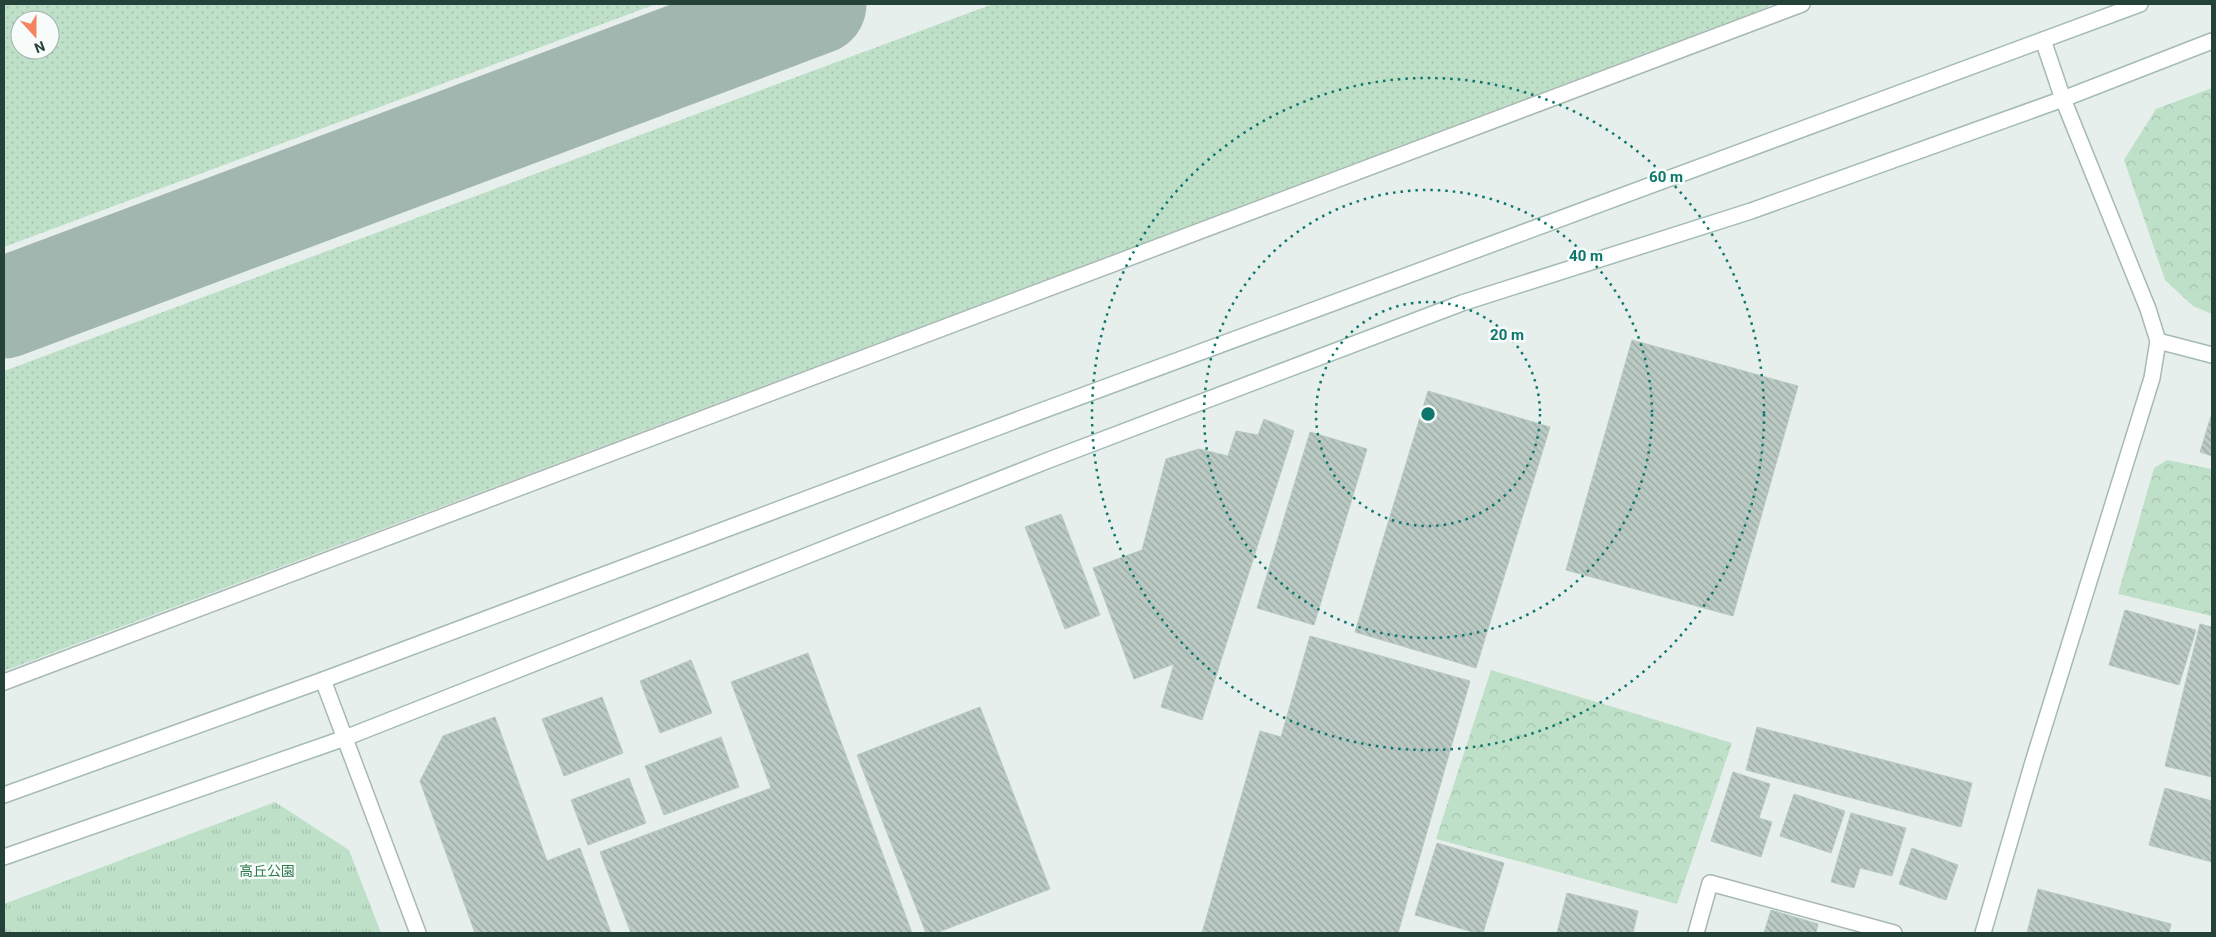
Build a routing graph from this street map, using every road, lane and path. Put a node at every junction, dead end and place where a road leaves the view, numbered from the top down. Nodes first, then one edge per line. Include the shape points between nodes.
1 (1802, 4) edge
2 (2140, 4) edge
3 (2043, 40) junction
4 (2212, 41) edge
5 (2063, 99) junction
6 (2158, 341) junction
7 (2212, 355) edge
8 (323, 680) junction
9 (4, 682) edge
10 (345, 738) junction
11 (4, 795) edge
12 (4, 857) edge
13 (418, 933) edge
14 (1696, 933) edge
15 (1894, 933) edge
16 (1983, 933) edge

1 - 9 street
2 - 3 street
3 - 5 street
3 - 8 street
4 - 5 street
5 - 6 street
5 - 10 street via 1751,211 1462,303 1040,463
6 - 7 street
6 - 16 street via 2152,378
8 - 10 street
8 - 11 street
10 - 12 street
10 - 13 street
14 - 15 street via 1710,883

